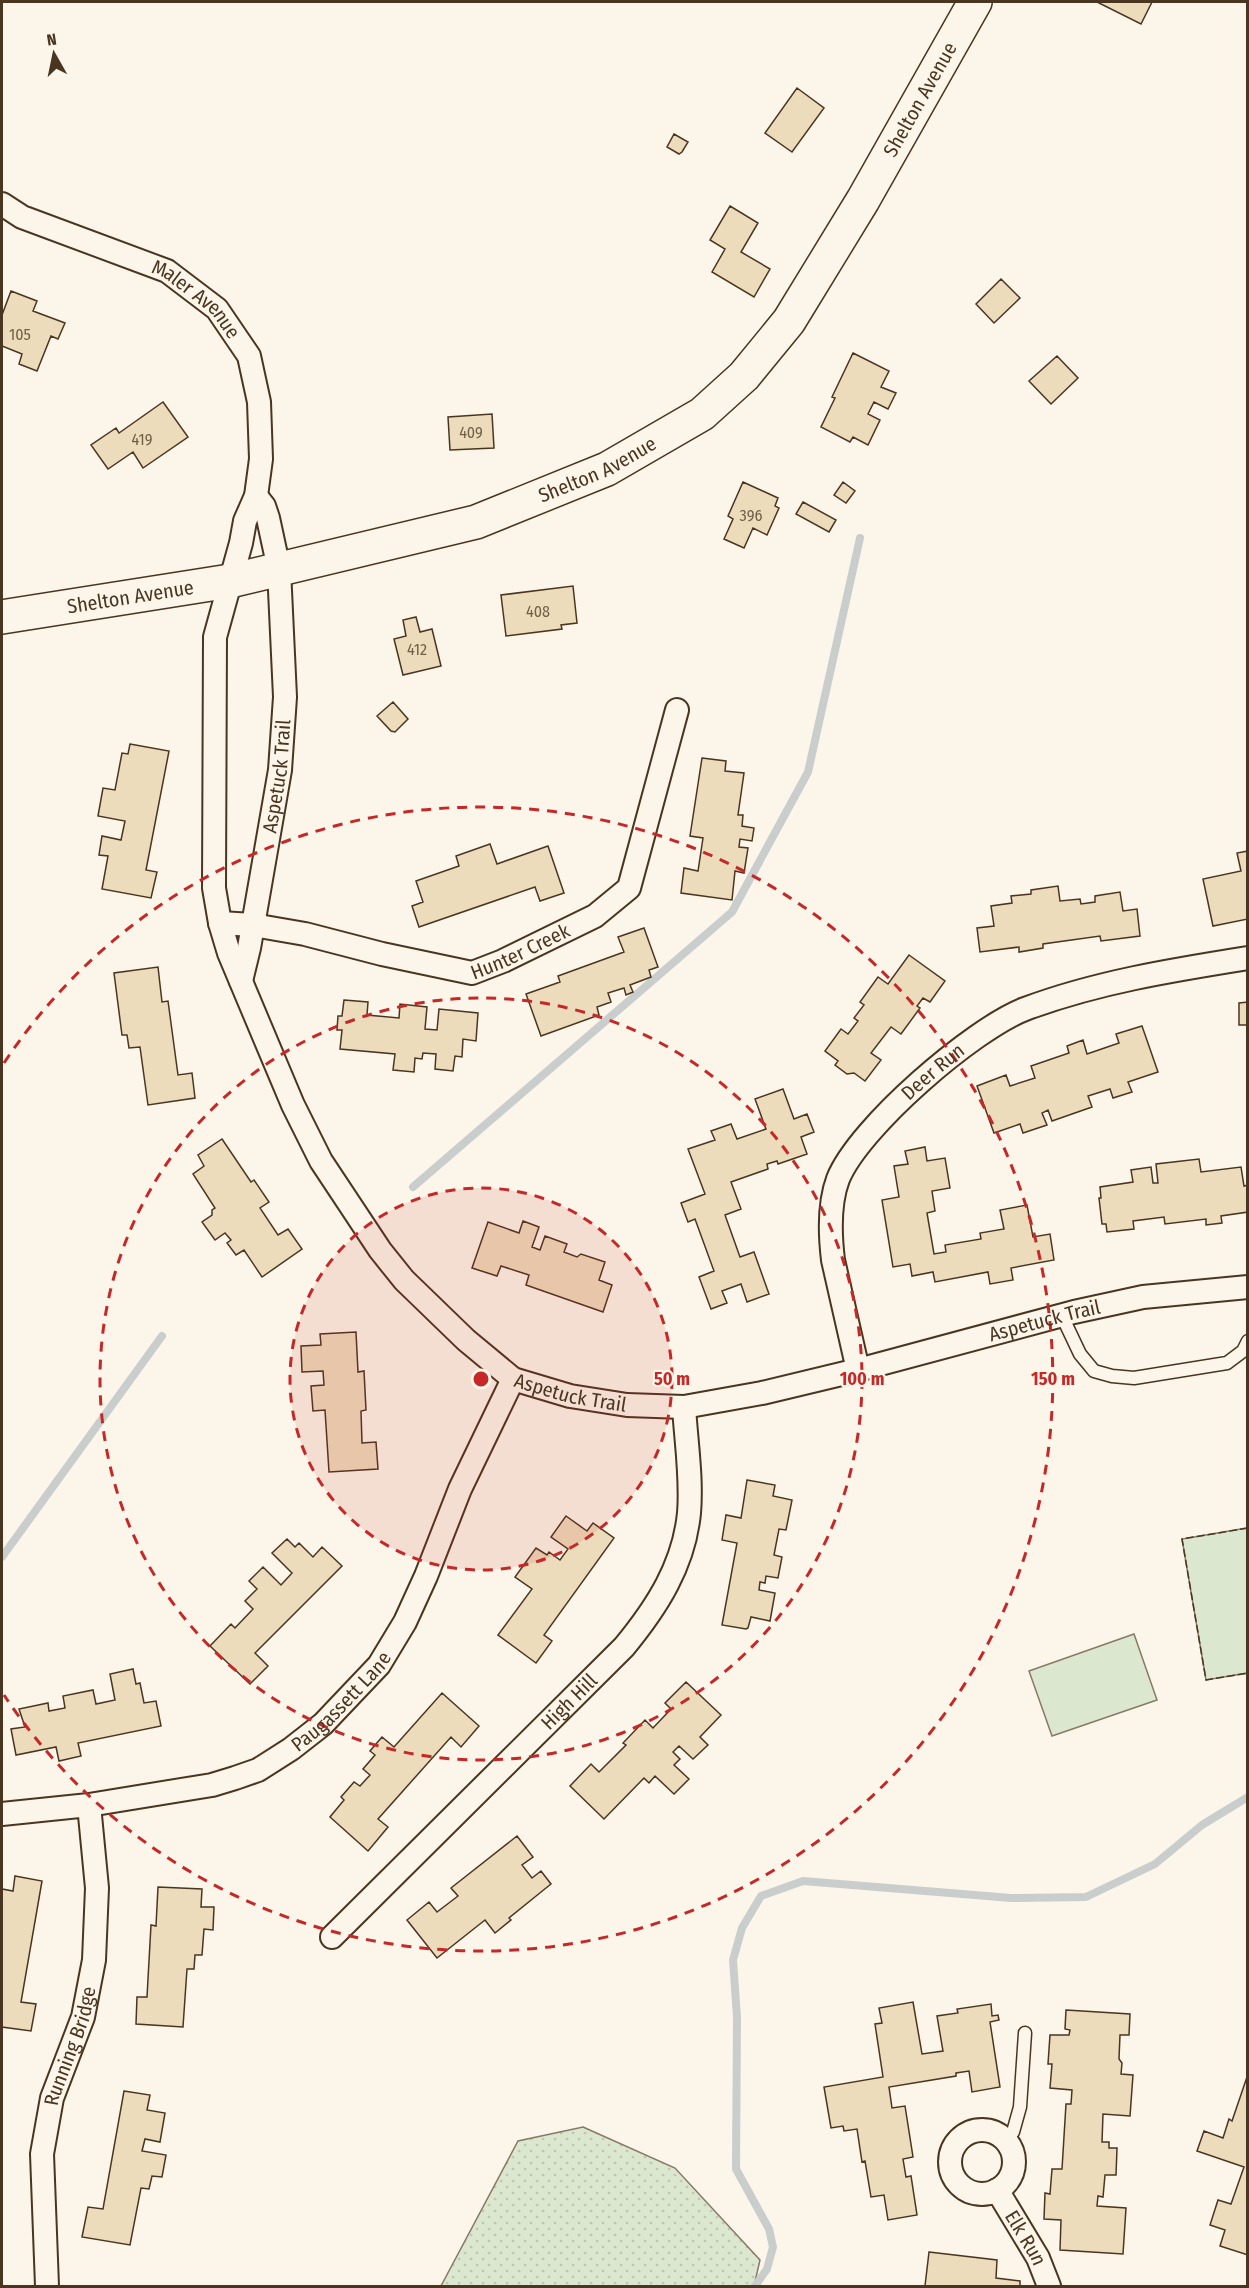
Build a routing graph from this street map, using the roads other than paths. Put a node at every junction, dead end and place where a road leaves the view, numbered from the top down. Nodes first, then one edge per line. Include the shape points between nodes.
1 (975, 2) edge
2 (2, 204) edge
3 (256, 496) junction
4 (279, 569) junction
5 (230, 581) junction
6 (2, 617) edge
7 (676, 710) dead end
8 (220, 923) junction
9 (253, 925) junction
10 (1248, 958) edge
11 (241, 981) junction
12 (1248, 1287) edge
13 (1062, 1316) junction
14 (1248, 1341) edge
15 (858, 1370) junction
16 (513, 1379) junction
17 (684, 1407) junction
18 (89, 1805) junction
19 (2, 1814) edge
20 (332, 1937) dead end
21 (1024, 2033) dead end
22 (1004, 2138) junction
23 (997, 2190) junction
24 (47, 2286) edge
25 (1049, 2286) edge

1 - 4 main road, Shelton Avenue via 789,321 744,376 702,414 608,470 476,522
2 - 3 street, Maler Avenue via 22,217 168,271 218,309 249,356 259,402 261,459
3 - 4 street via 268,518
3 - 5 street, Maler Avenue via 245,521
4 - 5 main road, Shelton Avenue
4 - 9 street, Aspetuck Trail via 284,651 283,746
5 - 6 main road, Shelton Avenue
5 - 8 street, Aspetuck Trail via 215,638 214,888
7 - 9 street, Hunter Creek via 629,888 595,915 472,973
8 - 9 street, Hunter Creek
8 - 11 street, Aspetuck Trail
9 - 11 street, Aspetuck Trail
10 - 15 street, Deer Run via 1143,975 1023,1010 983,1033 932,1072 881,1120 848,1160 837,1181 834,1201 833,1260
11 - 16 street, Aspetuck Trail via 321,1161 380,1251 427,1303
12 - 13 street, Aspetuck Trail via 1143,1297
13 - 14 lane via 1080,1354 1094,1371 1112,1376 1134,1378 1227,1363 1243,1351
13 - 15 street, Aspetuck Trail
15 - 17 street, Aspetuck Trail
16 - 17 street, Aspetuck Trail via 570,1396 627,1406
16 - 18 street, Paugassett Lane via 460,1489 405,1622 379,1665 323,1724 266,1765 235,1778
17 - 20 street, High Hill via 690,1510 686,1536 678,1562 649,1617 624,1647
18 - 19 street, Paugassett Lane
18 - 24 street, Running Bridge via 98,1888 94,1960 83,2017 52,2098 42,2154
21 - 22 lane via 1020,2107 1013,2132
22 - 23 street, Elk Run via 1012,2151 1014,2166 1008,2180
22 - 23 street, Elk Run via 993,2131 965,2134 950,2157 954,2178 963,2188 983,2194
23 - 25 street, Elk Run via 1038,2258

